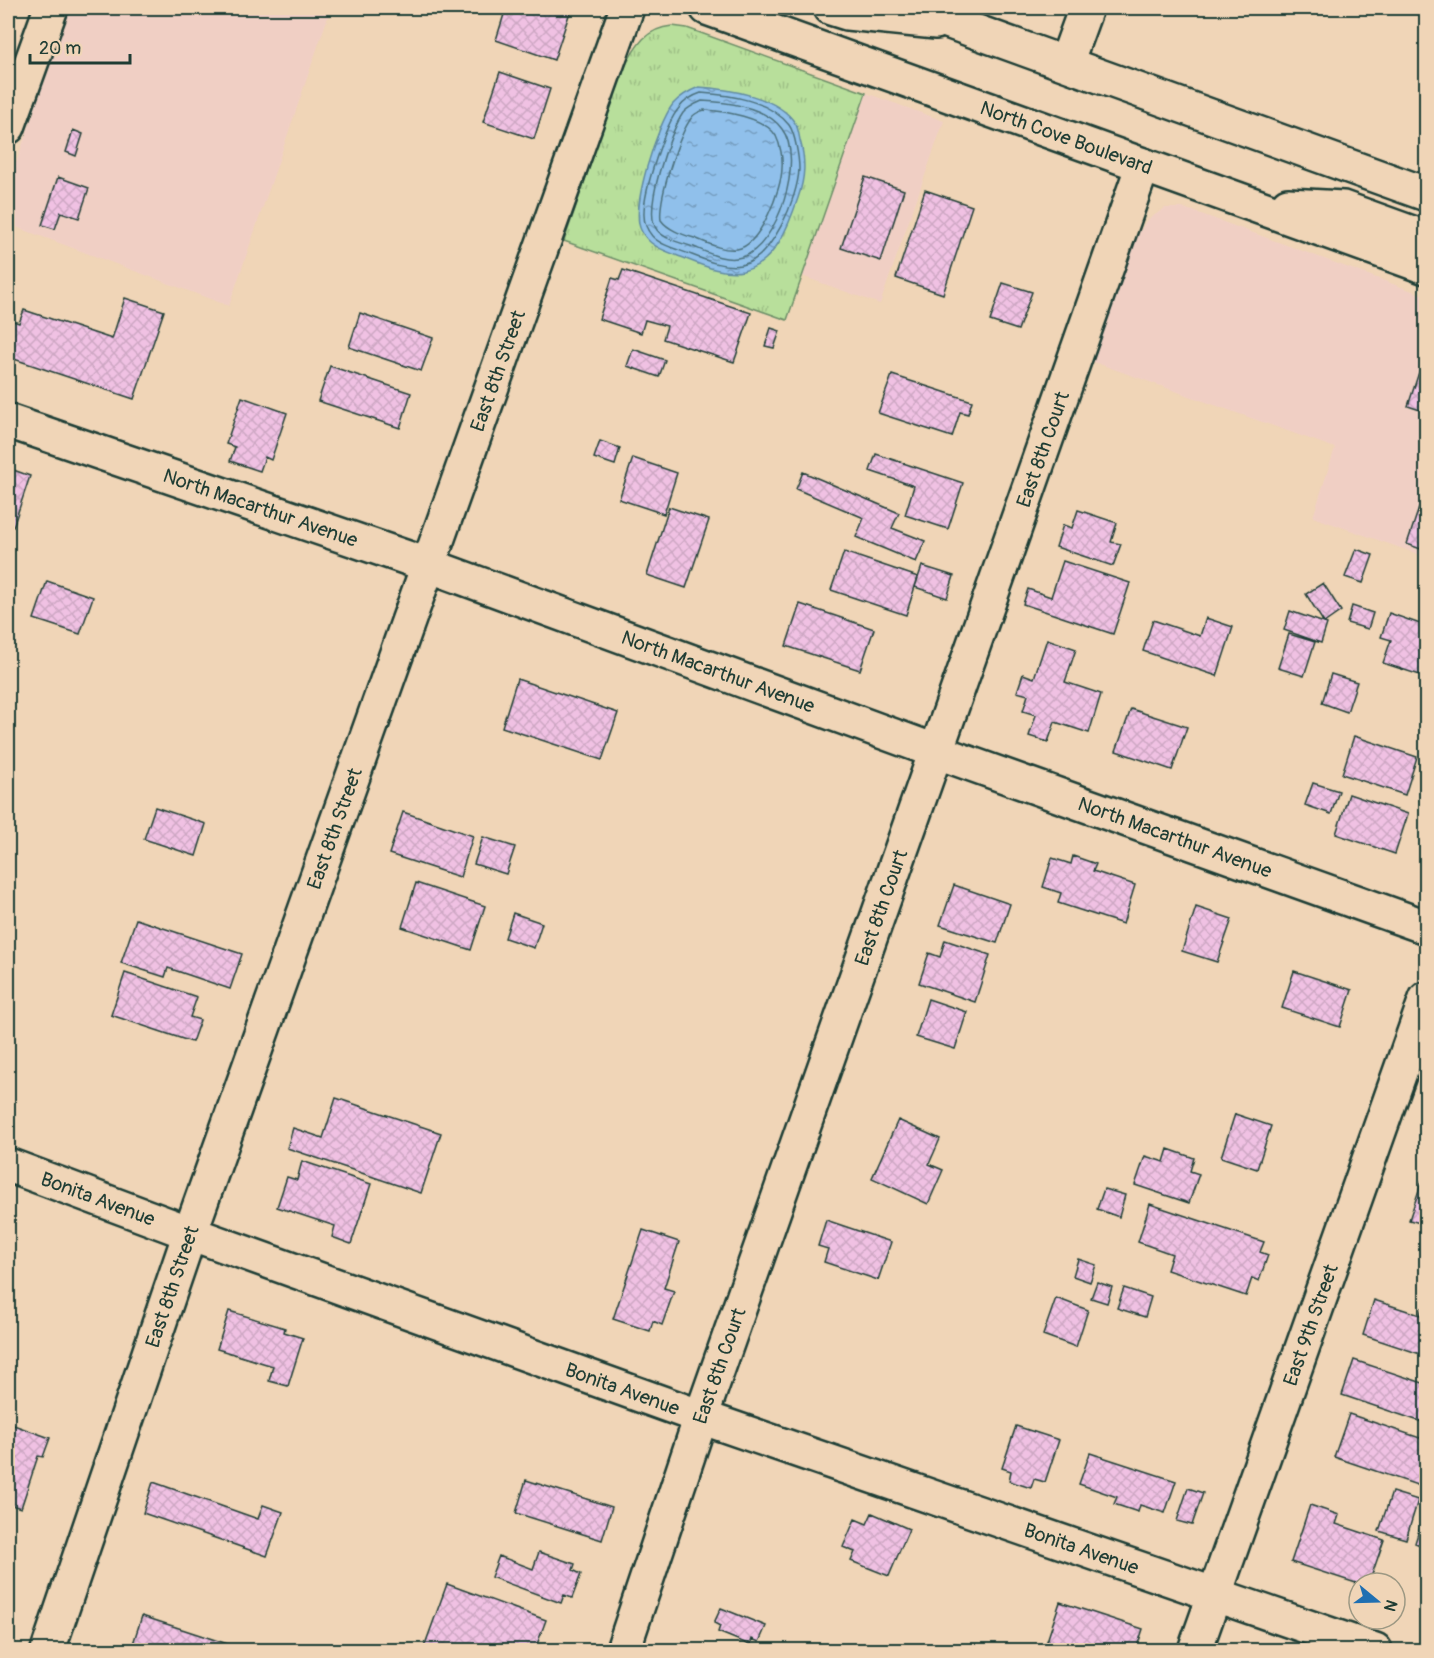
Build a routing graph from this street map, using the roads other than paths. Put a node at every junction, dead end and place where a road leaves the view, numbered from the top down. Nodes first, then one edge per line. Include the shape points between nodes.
1 (51, 8) edge
2 (627, 8) edge
3 (707, 8) edge
4 (831, 8) edge
5 (911, 8) edge
6 (1086, 8) edge
7 (959, 24) junction
8 (1066, 63) junction
9 (8, 127) edge
10 (1143, 165) junction
11 (1426, 194) edge
12 (1250, 203) junction
13 (1426, 238) edge
14 (1426, 267) edge
15 (8, 421) edge
16 (428, 565) junction
17 (935, 751) junction
18 (1426, 927) edge
19 (1426, 999) edge
20 (8, 1166) edge
21 (190, 1233) junction
22 (701, 1417) junction
23 (1215, 1594) junction
24 (48, 1650) edge
25 (623, 1650) edge
26 (1195, 1650) edge
27 (1375, 1650) edge

1 - 9 street
2 - 16 street, East 8th Street
3 - 10 street, North Cove Boulevard
4 - 7 street
5 - 7 street
6 - 8 street
7 - 8 street
8 - 11 street
10 - 12 street, North Cove Boulevard
10 - 17 street, East 8th Court
12 - 13 street via 1343,208
12 - 14 street, North Cove Boulevard
15 - 16 street, North Macarthur Avenue
16 - 17 street, North Macarthur Avenue
16 - 21 street, East 8th Street
17 - 18 street, North Macarthur Avenue
17 - 22 street, East 8th Court
19 - 23 street, East 9th Street
20 - 21 street, Bonita Avenue
21 - 22 street, Bonita Avenue
21 - 24 street, East 8th Street
22 - 23 street, Bonita Avenue
22 - 25 street, East 8th Court
23 - 26 street, East 9th Street
23 - 27 street, Bonita Avenue

